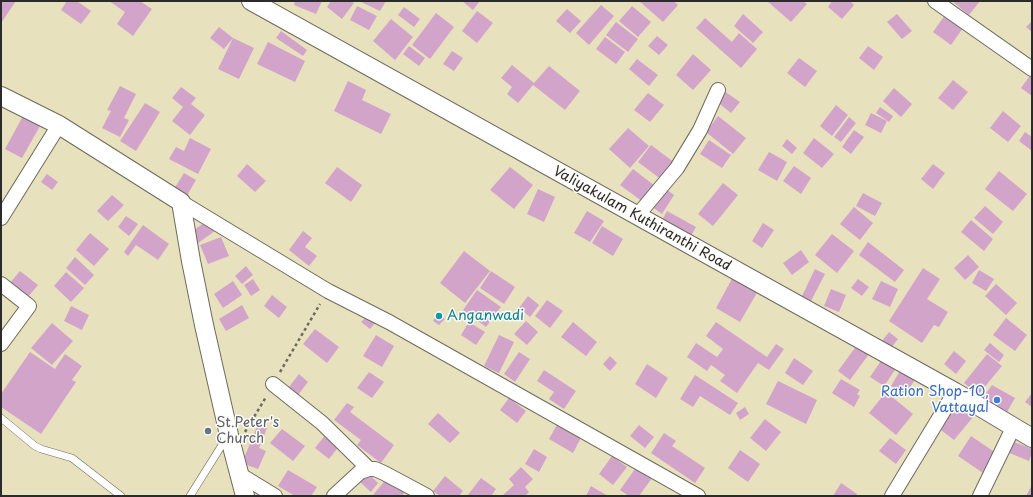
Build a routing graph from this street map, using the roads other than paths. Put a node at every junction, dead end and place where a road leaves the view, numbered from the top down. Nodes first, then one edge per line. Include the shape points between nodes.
1 (252, 1) edge
2 (935, 1) edge
3 (1032, 69) edge
4 (718, 90) dead end
5 (1, 96) edge
6 (59, 125) junction
7 (181, 202) junction
8 (637, 216) junction
9 (1, 218) edge
10 (1, 284) edge
11 (1, 344) edge
12 (273, 384) dead end
13 (955, 392) junction
14 (1, 418) edge
15 (1014, 428) junction
16 (229, 435) junction
17 (1032, 438) edge
18 (369, 469) junction
19 (239, 474) junction
20 (121, 496) edge
21 (190, 496) edge
22 (245, 496) edge
23 (275, 496) edge
24 (334, 496) edge
25 (427, 496) edge
26 (698, 496) edge
27 (892, 496) edge
28 (980, 496) edge

1 - 8 street, Valiyakulam Kuthiranthi Road
2 - 3 street
4 - 8 street via 700,130 677,168
5 - 6 street
6 - 7 street
6 - 9 street
7 - 16 street via 191,261
7 - 26 street via 328,291 396,326
8 - 13 street, Valiyakulam Kuthiranthi Road
10 - 11 street via 29,306
12 - 18 street via 322,423
13 - 15 street, Valiyakulam Kuthiranthi Road
13 - 27 street
14 - 20 lane via 41,450 72,458
15 - 17 street, Valiyakulam Kuthiranthi Road
15 - 28 street
16 - 19 street
16 - 21 lane
18 - 24 street via 360,472
18 - 25 street via 384,472
19 - 22 street
19 - 23 street

